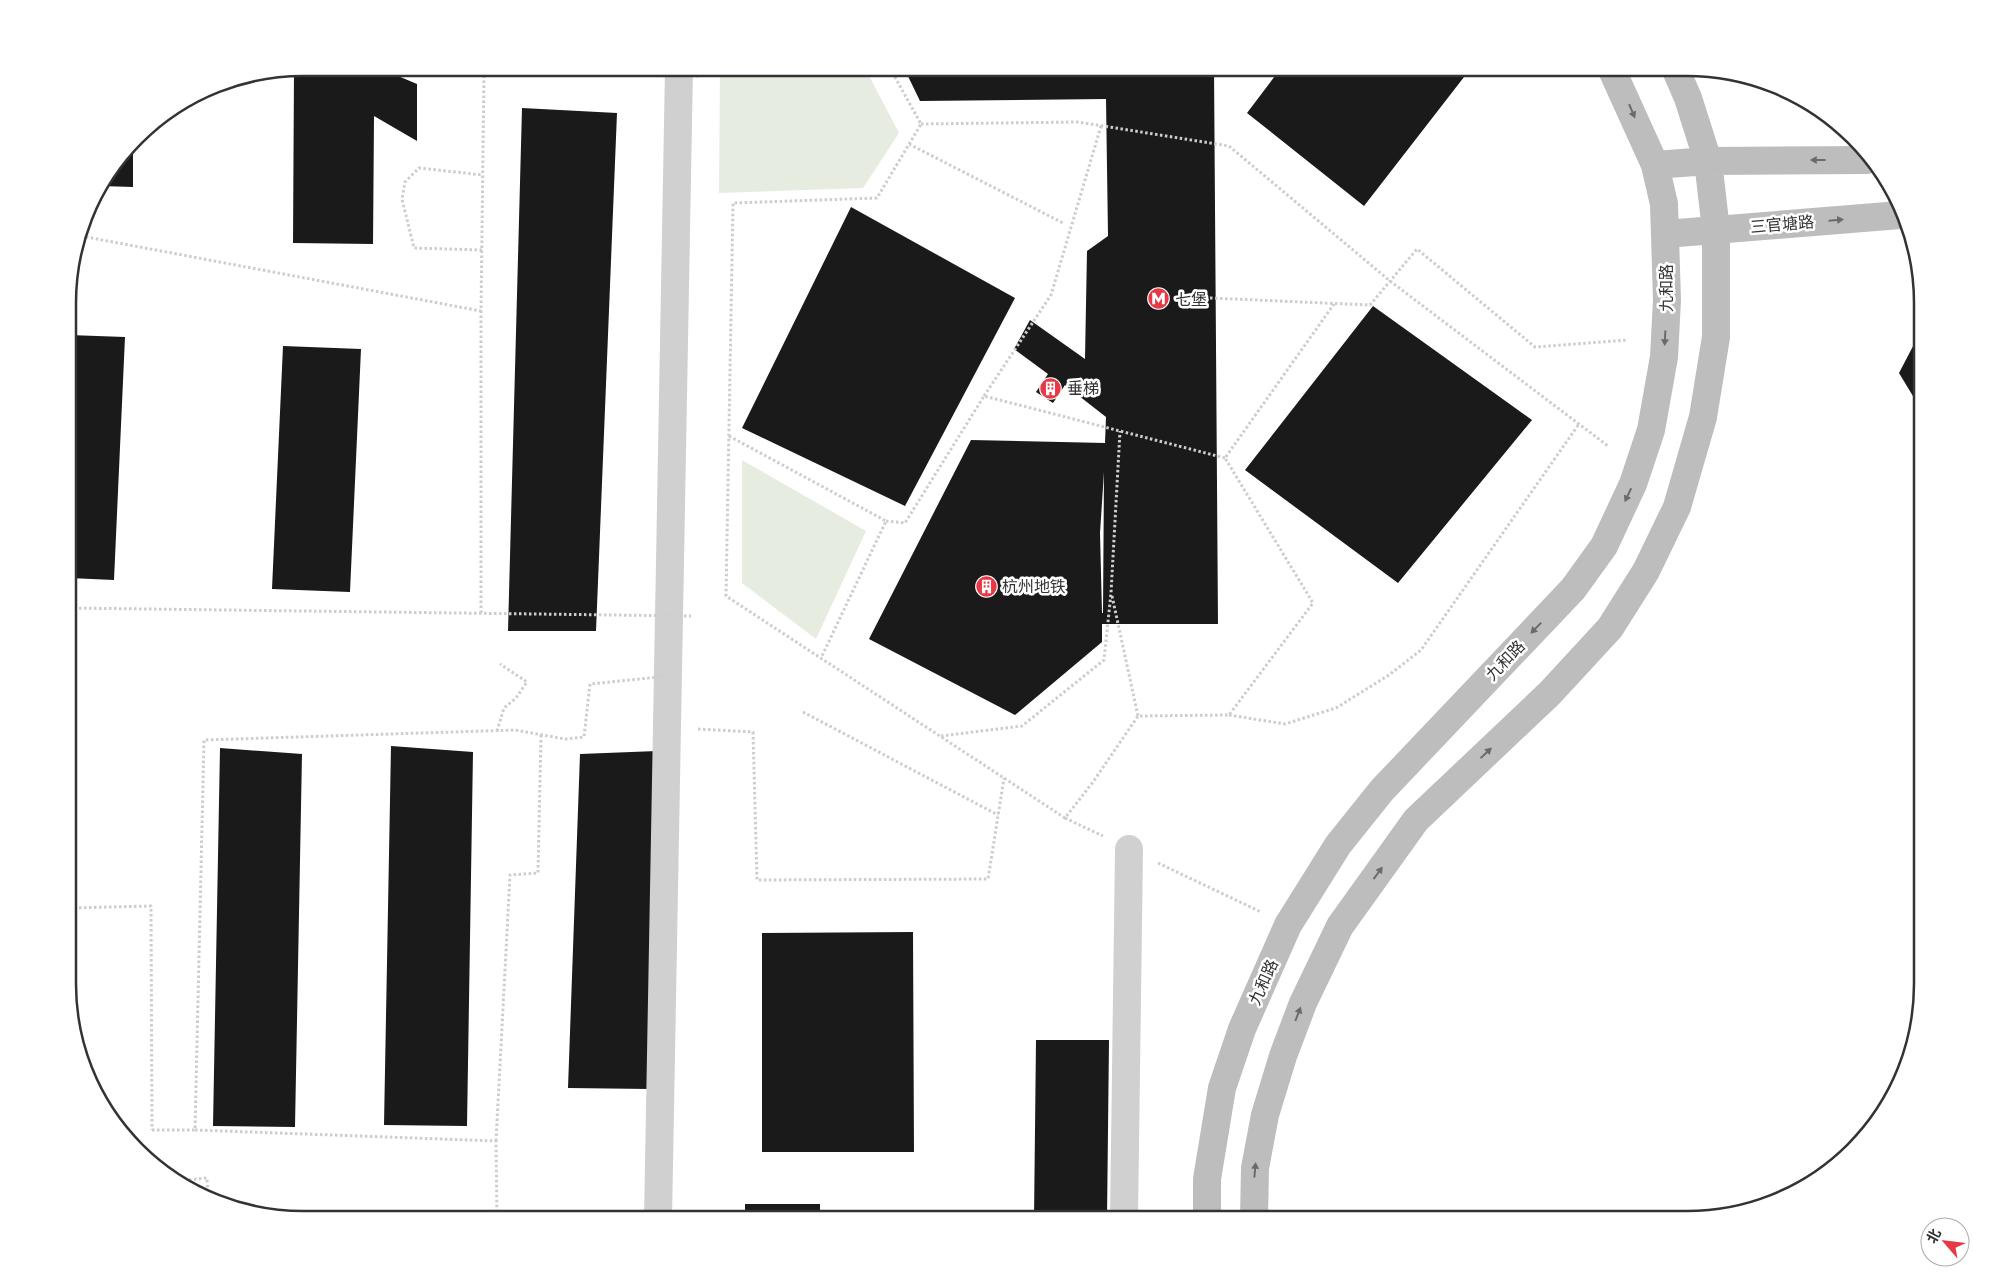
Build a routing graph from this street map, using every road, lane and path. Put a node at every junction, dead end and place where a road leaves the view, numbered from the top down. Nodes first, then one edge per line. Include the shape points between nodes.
1 (484, 76) edge
2 (686, 76) edge
3 (894, 76) edge
4 (1615, 76) edge
5 (1678, 76) edge
6 (921, 124) junction
7 (1100, 126) junction
8 (909, 144) junction
9 (1862, 160) edge
10 (1708, 161) junction
11 (1656, 165) junction
12 (483, 175) junction
13 (1896, 215) edge
14 (1063, 223) dead end
15 (1716, 230) junction
16 (1665, 234) junction
17 (86, 237) edge
18 (482, 250) junction
19 (1390, 281) junction
20 (1210, 298) dead end
21 (1334, 304) junction
22 (481, 311) junction
23 (1628, 340) dead end
24 (984, 396) junction
25 (1579, 424) junction
26 (1120, 431) junction
27 (728, 436) junction
28 (1608, 446) dead end
29 (1226, 458) junction
30 (886, 521) junction
31 (1111, 593) junction
32 (76, 608) edge
33 (481, 613) junction
34 (680, 615) junction
35 (821, 658) junction
36 (500, 664) dead end
37 (668, 676) junction
38 (802, 712) dead end
39 (1229, 715) junction
40 (1138, 716) junction
41 (690, 728) dead end
42 (497, 731) junction
43 (541, 735) junction
44 (940, 736) junction
45 (1004, 778) junction
46 (998, 815) junction
47 (1065, 818) junction
48 (1129, 849) junction
49 (76, 908) edge
50 (1288, 925) junction
51 (195, 1130) junction
52 (496, 1141) junction
53 (189, 1180) edge
54 (208, 1189) edge
55 (497, 1211) edge
56 (658, 1211) edge
57 (1124, 1211) edge
58 (1206, 1211) edge
59 (1254, 1211) edge

1 - 12 path
2 - 34 street
3 - 6 path
4 -> 11 street, 九和路
5 - 10 street
6 - 7 path via 1078,122
6 - 8 path
7 - 19 path via 1229,146
7 - 24 path via 1051,295
8 - 14 path
8 - 27 path via 877,198 733,203
9 -> 10 street
10 - 11 street
10 - 15 street
11 - 16 street, 九和路 via 1664,204
12 - 18 path
12 - 18 path via 419,168 405,182 402,199 414,248
15 -> 13 street, 三官塘路
15 - 16 street, 三官塘路
59 -> 15 street via 1255,1168 1270,1098 1303,1003 1340,926 1416,820 1550,693 1610,628 1646,571 1677,507 1703,417 1716,337
16 -> 50 street, 九和路 via 1667,300 1664,357 1651,430 1633,484 1604,546 1574,589 1382,790 1338,845
17 - 22 path
18 - 22 path
19 - 21 path via 1370,305
19 - 23 path via 1417,249 1535,348
19 - 25 path
20 - 21 path
21 - 29 path
22 - 33 path
24 - 26 path
24 - 30 path via 905,523
25 - 28 path
25 - 39 path via 1422,650 1336,708 1285,724
26 - 29 path
26 - 31 path
27 - 30 path
27 - 35 path via 726,596
29 - 39 path via 1313,603
30 - 35 path
31 - 40 path
31 - 44 path via 1104,660 1022,726
32 - 33 path, bridge
33 - 34 path, bridge
34 - 37 street
35 - 44 path
36 - 42 path via 527,682 504,708
37 - 43 path, bridge via 590,684 584,737 564,739
37 - 56 street
38 - 46 path
39 - 40 path
40 - 47 path
41 - 46 path via 753,732 757,880 988,878
42 - 43 path, bridge via 514,730
42 - 51 path, bridge via 204,740
43 - 52 path via 538,873 510,875
44 - 45 path
45 - 46 path
45 - 47 path
47 - 48 path
48 - 50 path
48 - 57 street
49 - 51 path, bridge via 151,906 152,1130
50 - 58 street, 九和路 via 1242,1029 1222,1088 1207,1179
51 - 52 path, bridge
52 - 55 path, bridge
53 - 54 path via 207,1178

